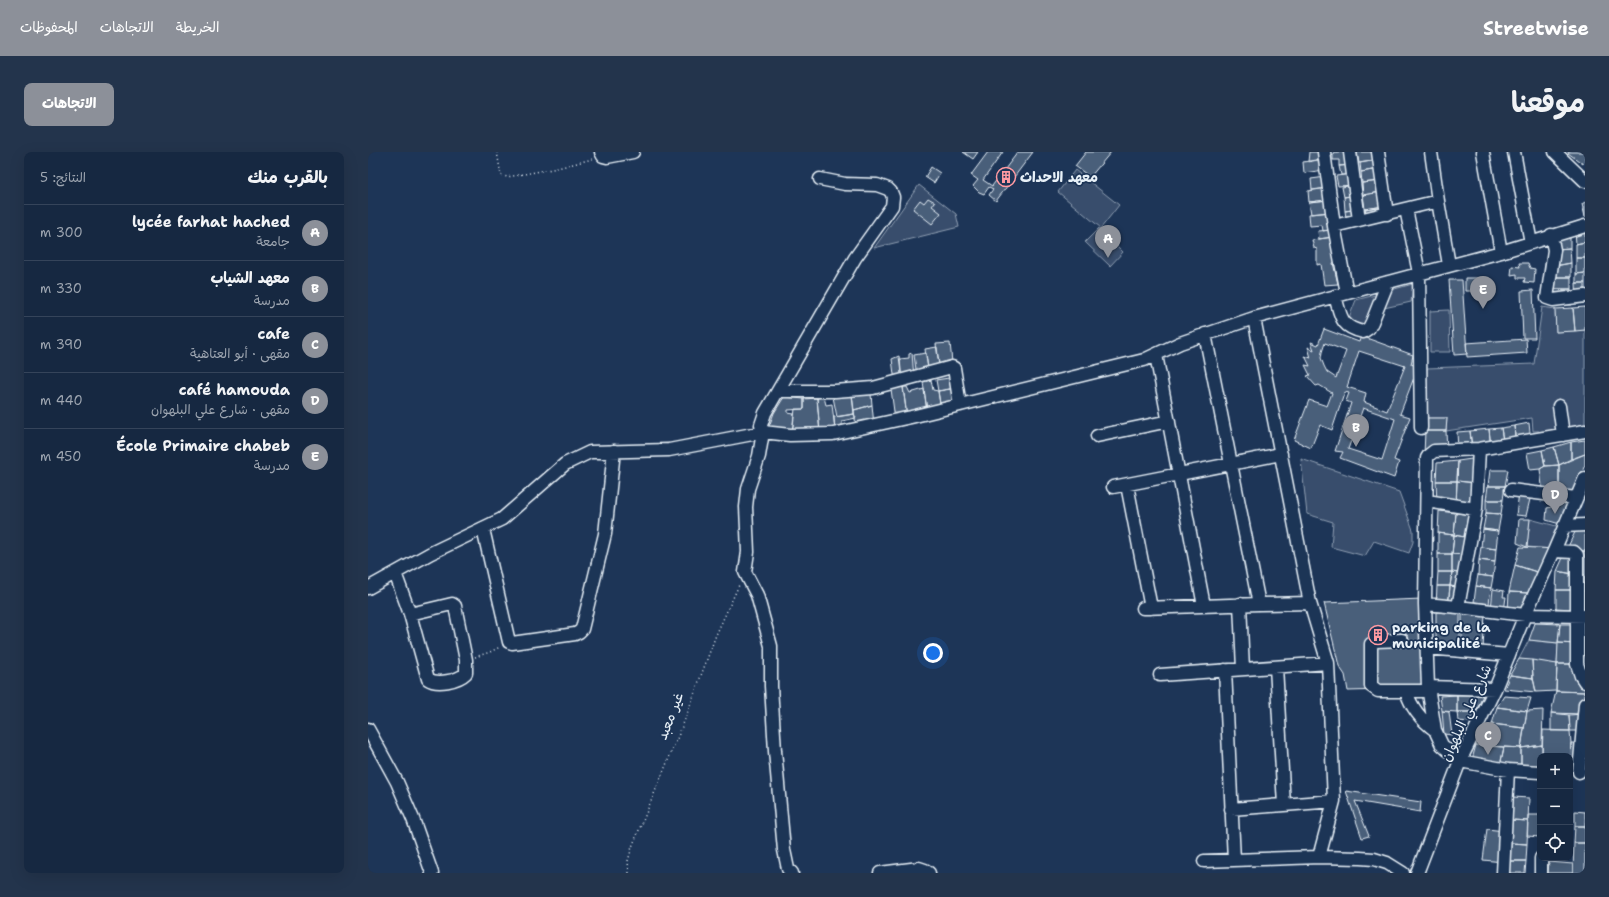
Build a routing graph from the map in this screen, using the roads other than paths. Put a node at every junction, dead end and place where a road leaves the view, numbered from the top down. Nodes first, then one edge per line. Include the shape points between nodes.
1 (633, 152) edge
2 (1324, 152) edge
3 (1350, 152) edge
4 (1378, 152) edge
5 (1431, 152) edge
6 (1483, 152) edge
7 (1514, 152) edge
8 (1555, 152) edge
9 (602, 154) edge
10 (820, 179) dead end
11 (1585, 180) edge
12 (1438, 201) junction
13 (1406, 209) junction
14 (1387, 214) junction
15 (1359, 220) junction
16 (1334, 226) junction
17 (1585, 226) edge
18 (1552, 235) junction
19 (1531, 243) junction
20 (1501, 252) junction
21 (1449, 265) junction
22 (1419, 273) junction
23 (1388, 282) junction
24 (1348, 293) junction
25 (1335, 296) junction
26 (1585, 296) edge
27 (1254, 318) junction
28 (1205, 334) junction
29 (1156, 355) junction
30 (778, 391) junction
31 (960, 405) junction
32 (1559, 406) dead end
33 (1169, 421) junction
34 (1421, 428) dead end
35 (1585, 431) edge
36 (763, 432) junction
37 (1563, 435) junction
38 (1097, 436) dead end
39 (1479, 449) junction
40 (614, 451) junction
41 (1281, 454) junction
42 (1231, 464) junction
43 (1179, 474) junction
44 (1585, 478) edge
45 (1126, 485) junction
46 (1113, 488) dead end
47 (1511, 490) dead end
48 (1576, 498) junction
49 (1427, 501) junction
50 (1476, 509) junction
51 (1585, 525) edge
52 (1564, 526) junction
53 (483, 529) junction
54 (1554, 551) junction
55 (396, 573) junction
56 (368, 588) edge
57 (1310, 603) junction
58 (1240, 604) junction
59 (1259, 604) junction
60 (1425, 604) junction
61 (1204, 606) junction
62 (1458, 607) junction
63 (410, 614) junction
64 (1525, 615) junction
65 (1581, 616) edge
66 (1402, 640) dead end
67 (1427, 648) junction
68 (1509, 655) junction
69 (1328, 663) junction
70 (1276, 667) junction
71 (1243, 669) junction
72 (1225, 670) junction
73 (1160, 674) dead end
74 (1585, 682) edge
75 (1429, 689) junction
76 (1495, 689) junction
77 (1406, 691) junction
78 (1585, 704) edge
79 (368, 729) edge
80 (1435, 730) junction
81 (1460, 761) junction
82 (1508, 770) junction
83 (1537, 772) edge
84 (1578, 772) edge
85 (1334, 801) junction
86 (1284, 805) junction
87 (1232, 809) junction
88 (1318, 857) junction
89 (1234, 860) junction
90 (1204, 861) dead end
91 (1541, 861) edge
92 (432, 873) edge
93 (792, 873) edge
94 (880, 873) edge
95 (929, 873) edge
96 (1404, 873) edge
97 (1417, 873) edge
98 (1503, 873) edge
99 (1541, 873) edge

1 - 9 street via 607,157
2 - 16 street
3 - 15 street
4 - 14 street
5 - 12 street
6 - 20 street
7 - 19 street
8 - 11 street
10 - 30 street via 845,184 882,186 891,192 893,201 855,258
12 - 13 street
12 - 21 street
13 - 14 street
13 - 22 street
14 - 15 street
15 - 16 street
16 - 24 street
17 - 18 street
18 - 19 street
18 - 26 street via 1554,250 1547,298 1553,300
19 - 20 street
20 - 21 street
21 - 22 street
22 - 23 street
22 - 34 street
23 - 24 street
23 - 25 street via 1372,322 1363,332 1354,330 1342,321
24 - 25 street
25 - 27 street
27 - 28 street
27 - 41 street
28 - 29 street
28 - 42 street
29 - 31 street
29 - 33 street
30 - 31 street via 873,388 952,367
30 - 36 street via 762,420
31 - 36 street via 833,434 790,435
32 - 37 street
33 - 38 street
33 - 43 street
35 - 37 street
36 - 40 street via 669,450
36 - 93 street via 759,456 748,489 748,552 745,572 756,595 771,646 774,751 784,850 788,869
37 - 39 street
39 - 49 street via 1434,451 1429,455
39 - 50 street
40 - 53 street via 590,452 571,461 502,519
40 - 53 street via 604,534 580,632 509,642
41 - 42 street
41 - 57 street
42 - 43 street
42 - 59 street
43 - 45 street
43 - 61 street
44 - 48 street, شارع علي البلهوان
45 - 46 street
45 - 61 street via 1147,608
47 - 48 street
48 - 52 street, شارع علي البلهوان
49 - 50 street
49 - 60 street
50 - 62 street
51 - 52 street
52 - 54 street, شارع علي البلهوان
53 - 55 street via 431,553
54 - 64 street, شارع علي البلهوان
54 - 65 street via 1574,552 1577,555
55 - 56 street
55 - 63 street
57 - 59 street
57 - 69 street
58 - 59 street
58 - 61 street
58 - 71 street
60 - 62 street
60 - 67 street
62 - 64 street
63 - 63 street via 428,679 439,682 462,677 466,673 466,660 455,606 452,604
64 - 65 street
64 - 68 street, شارع علي البلهوان
65 - 74 street via 1577,664
66 - 77 street via 1372,643 1370,684 1376,690
67 - 68 street
67 - 75 street
68 - 76 street, شارع علي البلهوان
69 - 70 street
69 - 85 street
70 - 71 street
70 - 86 street
71 - 72 street
72 - 73 street
72 - 87 street
75 - 76 street
75 - 77 street
75 - 80 street
76 - 81 street, شارع علي البلهوان
77 - 80 street via 1415,710
78 - 84 street
79 - 92 street via 397,782
80 - 81 street via 1442,745
81 - 82 street
81 - 97 street, شارع علي البلهوان
82 - 83 street
82 - 98 street
85 - 86 street
85 - 88 street
86 - 87 street
87 - 89 street
88 - 89 street
88 - 96 street via 1374,859
89 - 90 street
91 - 99 street
94 - 95 street via 919,868

